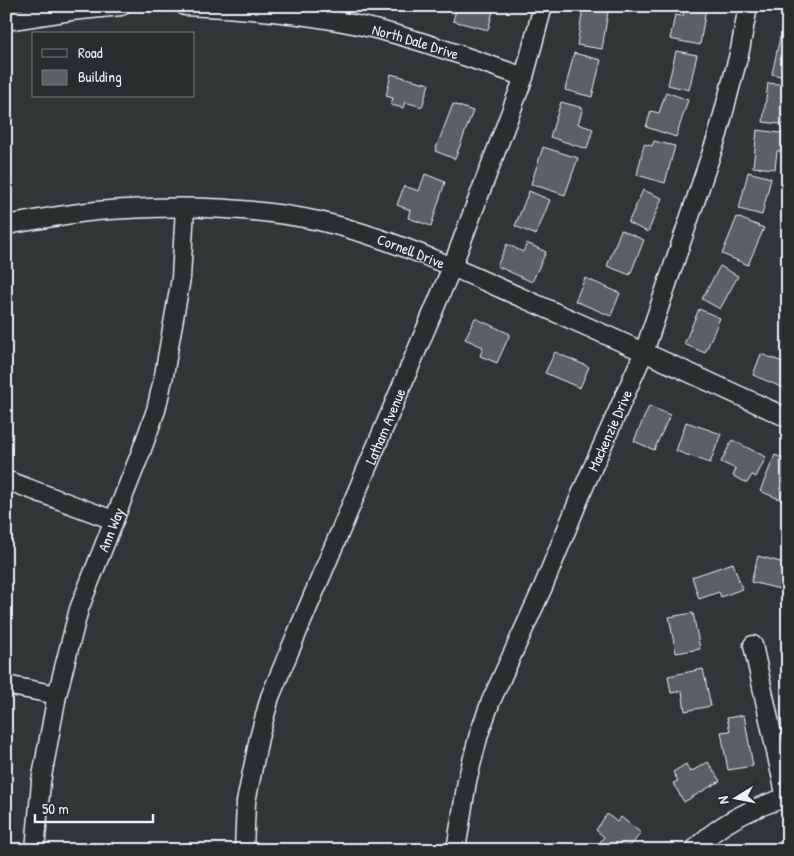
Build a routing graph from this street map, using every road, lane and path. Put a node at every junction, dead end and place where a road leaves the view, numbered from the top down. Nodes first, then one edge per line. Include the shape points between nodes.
1 (121, 6) edge
2 (185, 6) edge
3 (543, 6) edge
4 (748, 6) edge
5 (6, 22) edge
6 (524, 77) junction
7 (185, 208) junction
8 (6, 225) edge
9 (452, 267) junction
10 (644, 352) junction
11 (788, 418) edge
12 (6, 480) edge
13 (113, 520) junction
14 (753, 646) dead end
15 (6, 685) edge
16 (56, 695) junction
17 (787, 797) edge
18 (35, 850) edge
19 (244, 850) edge
20 (456, 850) edge
21 (694, 850) edge

1 - 5 street
2 - 6 street, North Dale Drive via 234,8 338,21 413,39
3 - 6 street, Latham Avenue
4 - 10 street, Mackenzie Drive via 718,134
6 - 9 street, Latham Avenue
7 - 8 street, Cornell Drive via 96,211
7 - 9 street, Cornell Drive via 261,212 317,221 376,238
7 - 13 street, Ann Way via 181,278 156,410
9 - 10 street, Cornell Drive
9 - 19 street, Latham Avenue via 270,697 246,802
10 - 11 street, Cornell Drive
10 - 20 street, Mackenzie Drive via 491,701 467,781
12 - 13 street
13 - 16 street, Ann Way via 79,609
14 - 17 street
15 - 16 street
16 - 18 street, Ann Way via 41,782
17 - 21 street via 735,818

